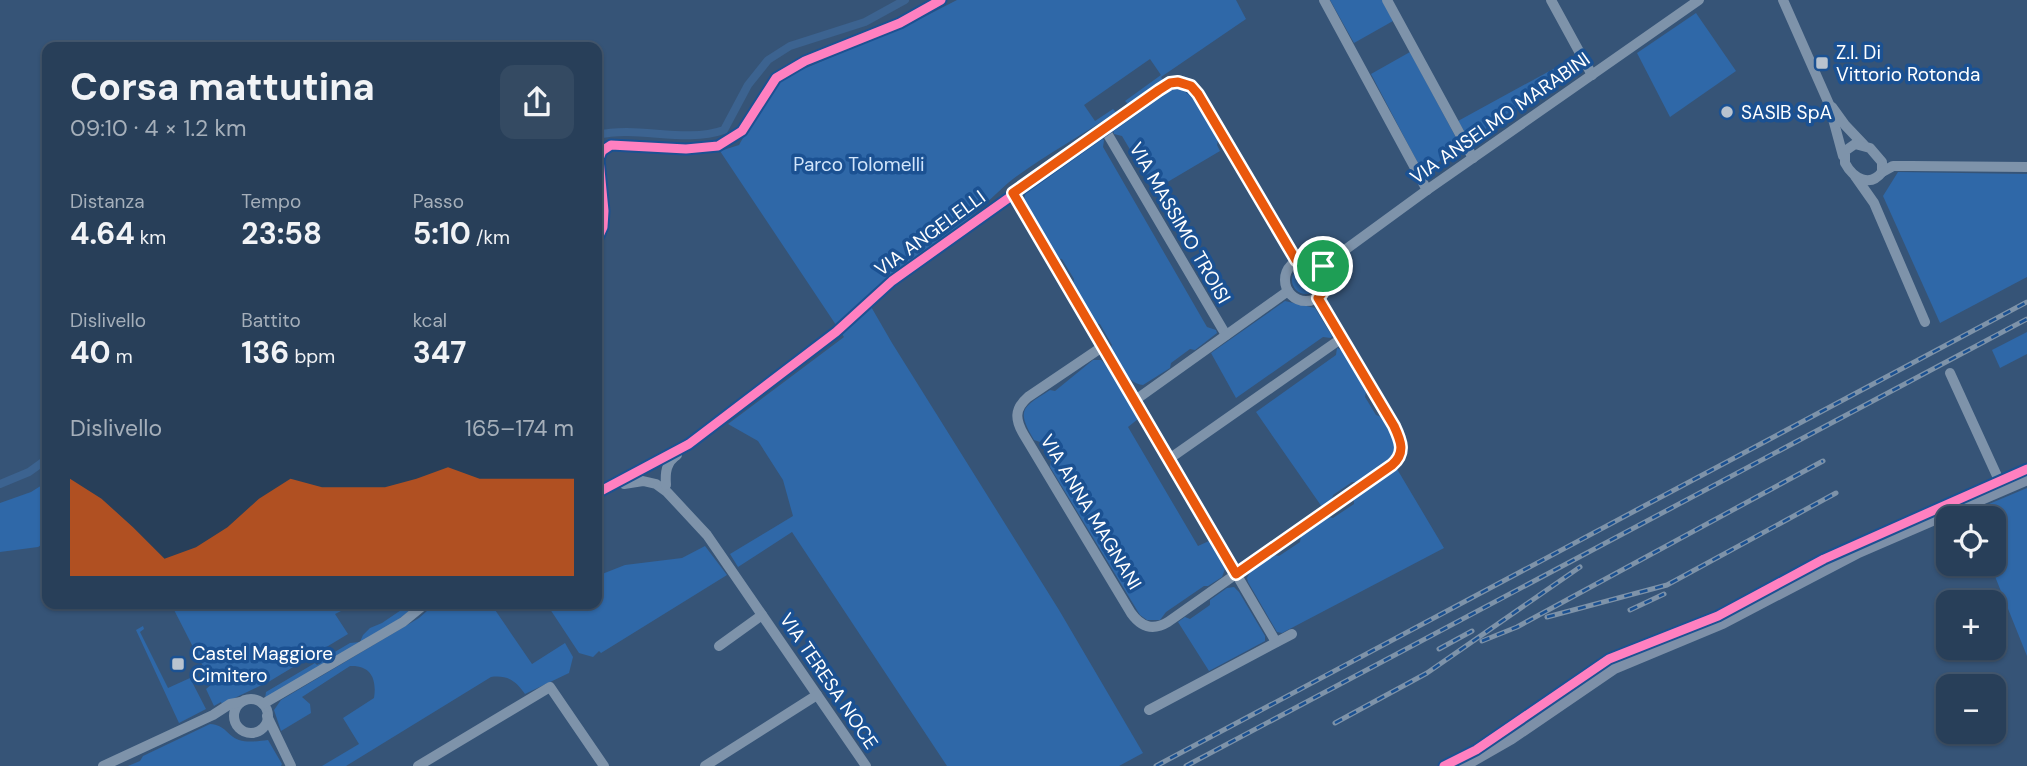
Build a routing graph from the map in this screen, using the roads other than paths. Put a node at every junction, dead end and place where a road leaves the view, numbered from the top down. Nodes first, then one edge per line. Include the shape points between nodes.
1 (1324, 0) edge
2 (1387, 0) edge
3 (1552, 0) edge
4 (1699, 0) edge
5 (1783, 0) edge
6 (1682, 5) edge
7 (1592, 75) junction
8 (1829, 104) junction
9 (1104, 128) junction
10 (1869, 148) junction
11 (1843, 156) junction
12 (1473, 158) junction
13 (1911, 166) junction
14 (2027, 167) edge
15 (1880, 175) junction
16 (1855, 176) junction
17 (1427, 190) junction
18 (1013, 193) junction
19 (1874, 203) junction
20 (1296, 260) junction
21 (1323, 266) junction
22 (1288, 291) junction
23 (1318, 298) junction
24 (1925, 322) dead end
25 (1226, 335) junction
26 (1342, 338) junction
27 (1102, 347) junction
28 (1950, 373) dead end
29 (1134, 401) junction
30 (702, 433) junction
31 (1169, 459) junction
32 (653, 465) junction
33 (2027, 478) edge
34 (664, 488) junction
35 (2003, 489) junction
36 (602, 492) edge
37 (602, 493) edge
38 (1236, 574) junction
39 (419, 609) edge
40 (762, 615) junction
41 (1292, 634) dead end
42 (1276, 642) junction
43 (719, 646) dead end
44 (817, 695) junction
45 (241, 702) junction
46 (266, 710) junction
47 (1149, 710) dead end
48 (213, 715) junction
49 (235, 722) junction
50 (260, 730) junction
51 (279, 740) junction
52 (103, 766) edge
53 (291, 766) edge
54 (418, 766) edge
55 (604, 766) edge
56 (705, 766) edge
57 (866, 766) edge
58 (1461, 766) edge

1 - 17 street
2 - 12 street
3 - 7 street
4 - 6 street, VIA ANSELMO MARABINI
5 - 8 street
6 - 7 street, VIA ANSELMO MARABINI
7 - 12 street, VIA ANSELMO MARABINI
8 - 10 street
8 - 11 street
9 - 18 street, VIA ANGELELLI
9 - 20 street, VIA ANGELELLI via 1170,83 1191,86
9 - 25 street, VIA MASSIMO TROISI
10 - 11 street via 1855,144
10 - 13 street
10 - 15 street via 1882,162
11 - 16 street
12 - 17 street, VIA ANSELMO MARABINI
13 - 14 street
13 - 15 street via 1893,166
15 - 16 street via 1869,181
15 - 19 street
16 - 19 street
17 - 21 street, VIA ANSELMO MARABINI
18 - 27 street
18 - 30 street, VIA ANGELELLI via 892,281 836,332
19 - 24 street
20 - 21 street via 1308,258
20 - 22 street via 1284,277
21 - 23 street via 1326,286
22 - 23 street via 1303,301
22 - 25 street
23 - 26 street
25 - 29 street
26 - 31 street
26 - 38 street via 1397,433 1402,449 1399,459
27 - 29 street
27 - 38 street, VIA ANNA MAGNANI via 1020,404 1017,418 1024,435 1131,613 1142,624 1161,626
28 - 35 street
29 - 31 street
30 - 32 street, VIA ANGELELLI
30 - 34 street via 672,458
31 - 38 street
32 - 34 street, VIA TERESA NOCE
32 - 36 street, VIA ANGELELLI
33 - 35 main road
34 - 37 street via 632,481
34 - 40 street, VIA TERESA NOCE via 707,535
35 - 58 main road via 1836,562 1722,622 1614,667
38 - 42 street
39 - 46 street via 279,696
40 - 43 street, VIA TERESA NOCE
40 - 44 street, VIA TERESA NOCE
41 - 42 street
42 - 47 street
44 - 56 street
44 - 57 street, VIA TERESA NOCE
45 - 46 street via 253,699
45 - 48 street
45 - 49 street
46 - 50 street
46 - 51 street
48 - 49 street
48 - 52 street
49 - 50 street via 246,732
50 - 51 street
51 - 53 street
54 - 55 street via 550,687

